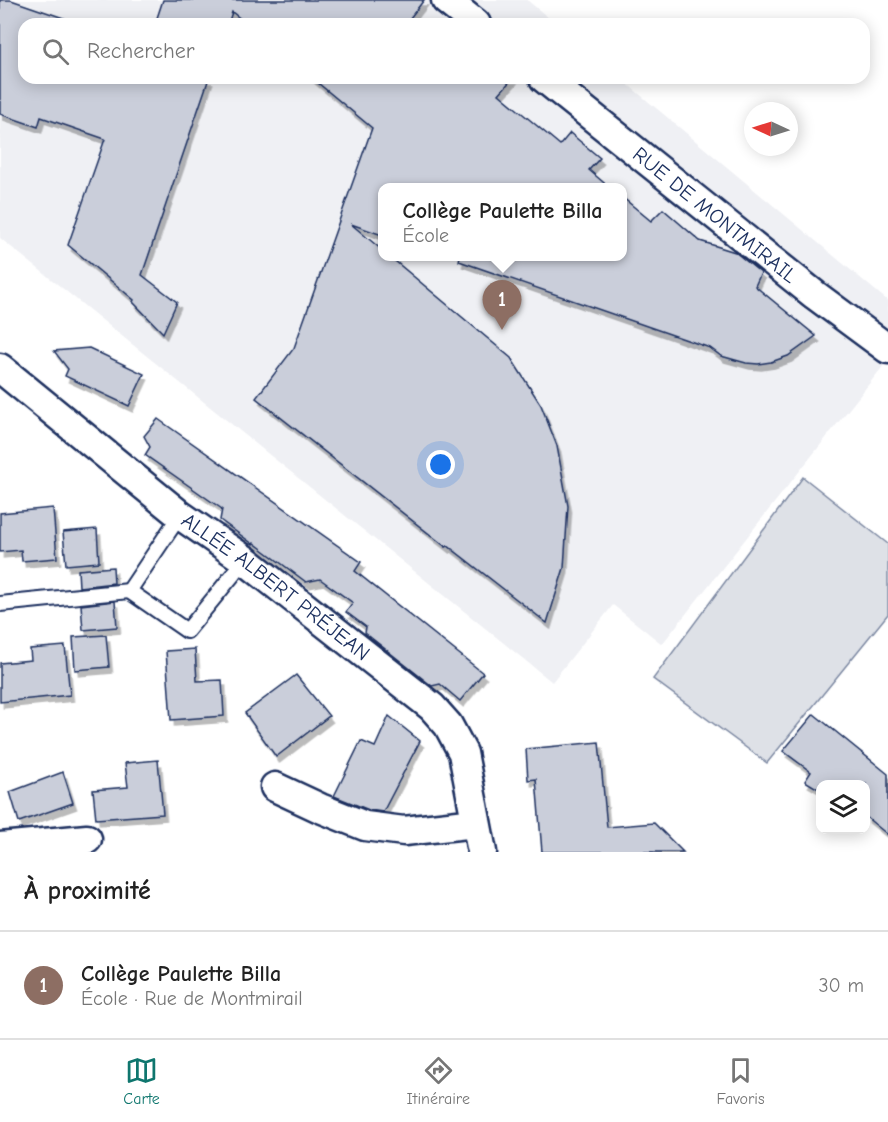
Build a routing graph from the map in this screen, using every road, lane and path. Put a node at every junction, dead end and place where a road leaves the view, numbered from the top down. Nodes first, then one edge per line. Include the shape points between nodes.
1 (446, 0) edge
2 (468, 18) edge
3 (551, 84) edge
4 (888, 349) edge
5 (0, 368) edge
6 (180, 515) junction
7 (245, 560) junction
8 (129, 591) junction
9 (0, 604) edge
10 (275, 787) dead end
11 (476, 823) junction
12 (87, 839) dead end
13 (0, 848) edge
14 (482, 852) edge

1 - 2 street
3 - 4 street, RUE DE MONTMIRAIL
5 - 6 street, ALLÉE ALBERT PRÉJEAN
6 - 7 street, ALLÉE ALBERT PRÉJEAN
6 - 8 lane
7 - 8 lane via 187,631
7 - 11 street, ALLÉE ALBERT PRÉJEAN via 432,707 448,725 463,753
8 - 9 lane
10 - 11 street via 365,826 404,831
11 - 14 street, ALLÉE ALBERT PRÉJEAN
12 - 13 street

